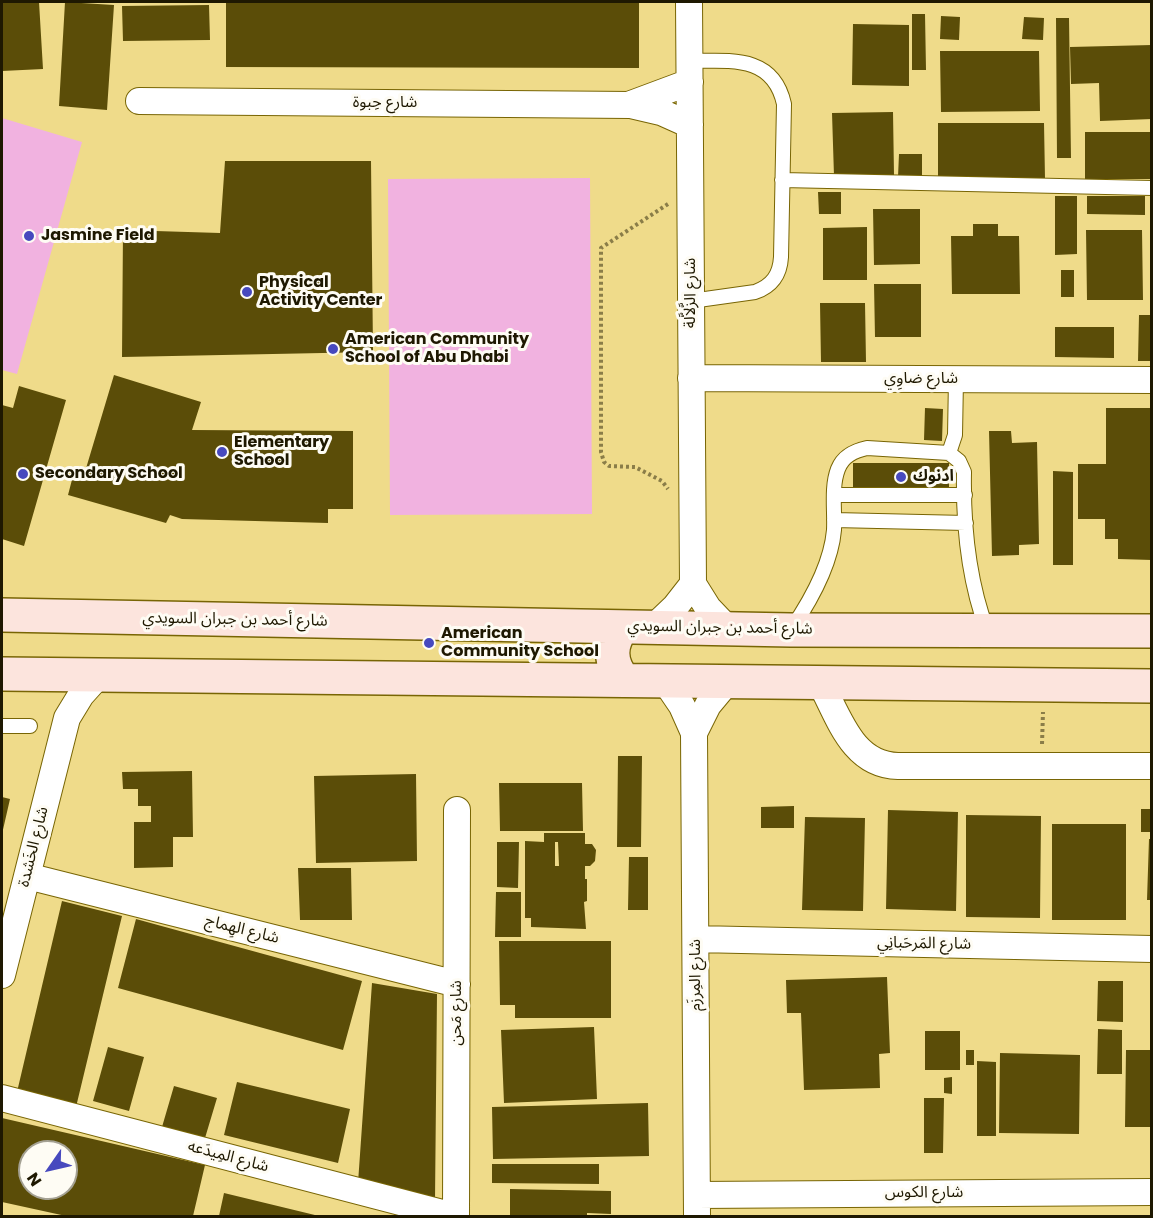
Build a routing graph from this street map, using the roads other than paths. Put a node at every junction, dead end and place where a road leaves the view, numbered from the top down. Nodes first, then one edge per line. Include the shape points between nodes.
1 (689, 2) edge
2 (690, 72) junction
3 (139, 101) dead end
4 (631, 105) junction
5 (690, 125) junction
6 (783, 180) junction
7 (1152, 188) edge
8 (691, 301) junction
9 (691, 378) junction
10 (956, 379) junction
11 (1152, 380) edge
12 (948, 453) junction
13 (835, 495) junction
14 (965, 495) junction
15 (834, 520) junction
16 (966, 523) junction
17 (693, 584) junction
18 (2, 615) edge
19 (639, 627) junction
20 (728, 629) junction
21 (791, 630) junction
22 (987, 630) junction
23 (1152, 631) edge
24 (2, 674) edge
25 (45, 674) junction
26 (99, 675) junction
27 (624, 680) junction
28 (665, 681) junction
29 (728, 681) junction
30 (820, 682) junction
31 (1152, 686) edge
32 (67, 718) junction
33 (2, 726) edge
34 (30, 726) dead end
35 (694, 733) junction
36 (1152, 766) edge
37 (457, 810) dead end
38 (27, 876) junction
39 (696, 939) junction
40 (1152, 949) edge
41 (2, 975) edge
42 (457, 984) junction
43 (2, 1098) edge
44 (1152, 1192) edge
45 (697, 1206) edge
46 (455, 1216) edge

1 - 2 street, شارع الزَّلاَّلة
2 - 4 street, شارع حِبوة
2 - 5 street, شارع الزَّلاَّلة
2 - 6 lane via 737,61 749,63 772,78 784,104
3 - 4 street, شارع حِبوة
4 - 5 street, شارع حِبوة via 661,112
5 - 8 street, شارع الزَّلاَّلة
6 - 7 lane
6 - 8 lane via 781,266 772,283 755,292
8 - 9 street, شارع الزَّلاَّلة
9 - 10 street, شارع ضاوِي
9 - 17 street, شارع الزَّلاَّلة
10 - 11 street, شارع ضاوِي
10 - 12 lane via 955,435
12 - 13 lane via 859,450 845,458 837,471
12 - 14 lane via 963,466
13 - 14 lane
13 - 15 lane
14 - 16 lane
15 - 16 lane
15 - 21 lane via 821,576
16 - 22 lane via 969,569
17 - 19 street via 675,607
17 - 20 street
18 - 19 street, شارع أحمد بن جبران السويدي
19 - 20 street, شارع أحمد بن جبران السويدي
19 - 27 street via 617,634 612,654 617,673
20 - 21 street, شارع أحمد بن جبران السويدي
21 - 22 street, شارع أحمد بن جبران السويدي
22 - 23 street, شارع أحمد بن جبران السويدي
24 - 25 street
25 - 26 street
25 - 32 street
26 - 27 street
26 - 32 street, شارع الخَشدة
27 - 28 street
28 - 29 street
28 - 35 street, شارع المِرزَم
29 - 30 street
29 - 35 street, شارع المِرزَم via 708,705
30 - 31 street
30 - 36 street via 854,746 879,764
32 - 38 street, شارع الخَشدة
33 - 34 lane
35 - 39 street, شارع المِرزَم
37 - 42 street, شارع مَحن
38 - 41 street, شارع الخَشدة
38 - 42 street, شارع الهِماج
39 - 40 street, شارع المَرحَبانِي
39 - 45 street, شارع المِرزَم
42 - 46 street, شارع مَحن
43 - 46 street, شارع المِيدَعه
44 - 45 street, شارع الكوس

